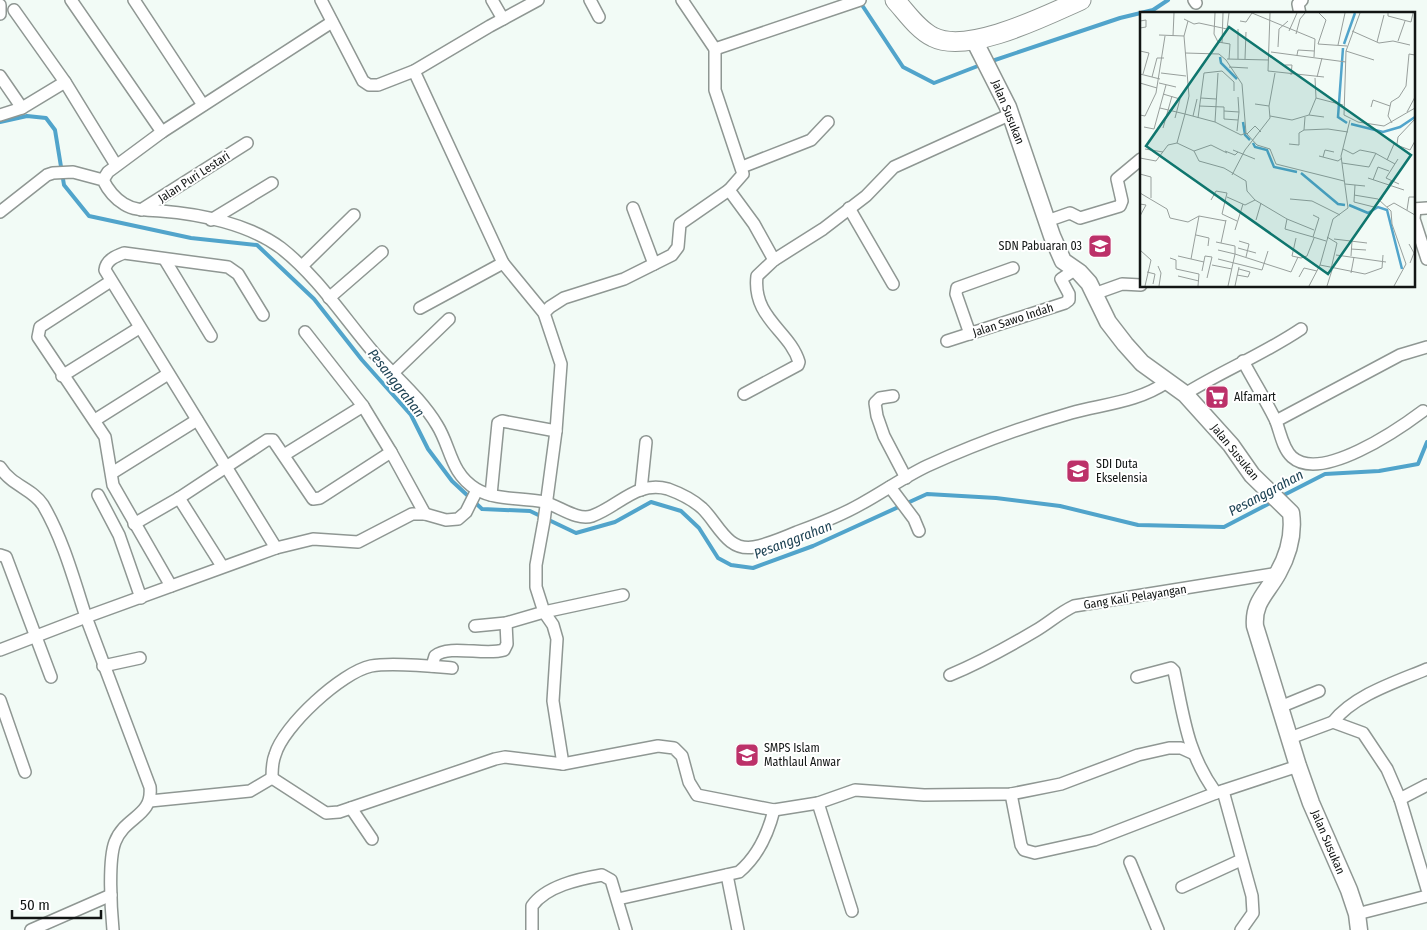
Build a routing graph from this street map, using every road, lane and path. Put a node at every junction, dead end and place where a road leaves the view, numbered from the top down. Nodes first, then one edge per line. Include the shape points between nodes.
1 (71, 0) edge
2 (134, 0) edge
3 (321, 0) edge
4 (492, 0) edge
5 (538, 0) edge
6 (590, 0) edge
7 (682, 0) edge
8 (895, 0) edge
9 (1082, 0) edge
10 (1302, 0) edge
11 (856, 2) edge
12 (0, 5) edge
13 (14, 10) dead end
14 (1300, 12) edge
15 (0, 14) edge
16 (598, 17) dead end
17 (503, 19) junction
18 (332, 22) junction
19 (977, 47) junction
20 (715, 49) junction
21 (414, 71) junction
22 (0, 76) edge
23 (65, 82) junction
24 (203, 105) junction
25 (22, 108) junction
26 (1011, 114) junction
27 (0, 116) edge
28 (828, 122) dead end
29 (162, 132) junction
30 (247, 143) dead end
31 (1140, 160) edge
32 (116, 165) junction
33 (742, 167) junction
34 (103, 180) junction
35 (272, 183) dead end
36 (730, 190) junction
37 (633, 208) dead end
38 (849, 208) junction
39 (1427, 208) edge
40 (1414, 209) edge
41 (141, 210) junction
42 (0, 212) edge
43 (354, 215) dead end
44 (211, 220) junction
45 (1047, 221) junction
46 (1420, 243) edge
47 (382, 252) dead end
48 (1427, 259) edge
49 (165, 260) junction
50 (774, 260) junction
51 (503, 263) junction
52 (654, 264) junction
53 (302, 266) junction
54 (1013, 268) dead end
55 (1076, 269) junction
56 (111, 281) junction
57 (893, 284) dead end
58 (1140, 285) edge
59 (1094, 294) junction
60 (329, 298) junction
61 (420, 308) dead end
62 (544, 313) junction
63 (263, 315) dead end
64 (449, 319) dead end
65 (139, 328) junction
66 (1301, 329) dead end
67 (305, 332) dead end
68 (970, 334) junction
69 (211, 336) dead end
70 (947, 341) dead end
71 (1427, 347) edge
72 (1243, 362) junction
73 (394, 372) junction
74 (168, 374) junction
75 (62, 376) junction
76 (1167, 382) junction
77 (744, 394) dead end
78 (1185, 394) junction
79 (893, 396) dead end
80 (362, 406) junction
81 (1423, 411) dead end
82 (95, 420) junction
83 (197, 420) junction
84 (1276, 421) junction
85 (556, 431) junction
86 (646, 442) dead end
87 (391, 452) junction
88 (284, 455) junction
89 (0, 467) edge
90 (226, 468) junction
91 (112, 473) junction
92 (906, 478) junction
93 (641, 490) junction
94 (893, 491) junction
95 (476, 493) junction
96 (98, 495) dead end
97 (490, 495) junction
98 (179, 498) junction
99 (546, 505) junction
100 (425, 514) junction
101 (134, 524) junction
102 (919, 531) dead end
103 (276, 548) junction
104 (0, 555) edge
105 (222, 566) junction
106 (1278, 573) junction
107 (171, 586) junction
108 (623, 595) dead end
109 (141, 598) junction
110 (544, 612) junction
111 (86, 617) junction
112 (506, 623) junction
113 (475, 626) dead end
114 (35, 636) junction
115 (0, 650) edge
116 (140, 658) dead end
117 (103, 666) junction
118 (432, 666) junction
119 (452, 668) dead end
120 (1427, 669) edge
121 (950, 676) dead end
122 (51, 677) dead end
123 (1137, 677) dead end
124 (1320, 690) dead end
125 (0, 700) edge
126 (1280, 707) junction
127 (1333, 722) junction
128 (1290, 738) junction
129 (1192, 753) junction
130 (563, 764) junction
131 (1298, 766) junction
132 (25, 772) dead end
133 (272, 774) junction
134 (1427, 785) edge
135 (1219, 792) junction
136 (1012, 794) junction
137 (150, 795) junction
138 (1400, 799) junction
139 (818, 803) junction
140 (351, 808) junction
141 (774, 810) junction
142 (372, 839) dead end
143 (1241, 860) junction
144 (1130, 862) dead end
145 (727, 875) junction
146 (1182, 888) dead end
147 (1427, 889) edge
148 (111, 895) junction
149 (1427, 896) edge
150 (618, 899) junction
151 (852, 912) dead end
152 (1358, 922) edge
153 (31, 930) edge
154 (113, 930) edge
155 (532, 930) edge
156 (626, 930) edge
157 (738, 930) edge
158 (1158, 930) edge
159 (1241, 930) edge

1 - 29 street
2 - 24 street
3 - 18 street
4 - 17 street
5 - 17 street
6 - 16 street
7 - 20 street
8 - 19 main road via 932,37
9 - 19 main road
10 - 14 street via 1298,4
11 - 20 street
12 - 15 street
13 - 23 street
17 - 21 street
18 - 21 street via 363,81 369,85 378,85
18 - 24 street
19 - 26 street, Jalan Susukan
20 - 33 street via 714,90
21 - 51 street
22 - 25 street
23 - 25 street
23 - 32 street
24 - 29 street
25 - 27 street
26 - 38 street via 902,162
26 - 45 street, Jalan Susukan
28 - 33 street via 811,140
29 - 32 street
30 - 41 street, Jalan Puri Lestari
31 - 45 street via 1117,179 1122,201 1120,206 1080,218 1070,213
32 - 34 street
33 - 36 street via 743,174
34 - 41 street via 110,193 124,204
34 - 42 street via 73,172 46,175
35 - 44 street
36 - 50 street
36 - 52 street via 680,224 678,247 672,255
37 - 52 street
38 - 50 street
38 - 57 street
39 - 40 street
40 - 46 street
41 - 44 street
43 - 53 street
44 - 53 street via 248,229 278,246
45 - 55 street, Jalan Susukan via 1063,261
46 - 48 street
47 - 60 street
49 - 56 street via 124,253 117,255 105,266
49 - 63 street via 228,266 238,274
49 - 69 street
50 - 77 street via 757,276 762,309 800,362
51 - 61 street
51 - 62 street
52 - 62 street via 624,279 564,298
53 - 60 street
54 - 68 street via 957,288 956,294
55 - 59 street, Jalan Susukan
55 - 68 street, Jalan Sawo Indah via 1061,279 1069,294 1065,304
56 - 65 street
56 - 75 street via 40,327 38,337
58 - 59 street via 1122,284
59 - 76 street, Jalan Susukan via 1108,322 1125,344 1142,363
60 - 73 street
62 - 85 street via 562,373
64 - 73 street
65 - 74 street
65 - 75 street
66 - 72 street
67 - 80 street
68 - 70 street, Jalan Sawo Indah
71 - 84 street via 1400,355
72 - 78 street
72 - 84 street
73 - 95 street via 438,426 448,454
74 - 82 street
74 - 83 street
75 - 82 street
76 - 78 street, Jalan Susukan
76 - 92 street via 1152,393 1020,430
78 - 106 street, Jalan Susukan via 1212,422 1252,475 1291,513 1288,553
79 - 92 street via 877,400 877,416
80 - 87 street
80 - 88 street
81 - 84 street via 1357,452 1318,463 1291,457
82 - 91 street via 106,442
83 - 90 street
83 - 91 street
85 - 97 street via 498,423
85 - 99 street
86 - 93 street
87 - 88 street via 320,498 313,499
87 - 100 street
88 - 90 street via 271,439
89 - 111 street via 14,484 36,497 42,505 66,559
90 - 98 street
90 - 103 street
91 - 101 street via 113,486
92 - 94 street
93 - 94 street via 665,488 678,493 701,507 731,542 751,548 830,520
93 - 99 street via 592,516 582,517
94 - 102 street
95 - 97 street
95 - 100 street via 466,512 458,519 446,520
96 - 109 street via 119,534
97 - 99 street
98 - 101 street
98 - 105 street
99 - 110 street via 536,565 536,587
100 - 103 street via 412,514 358,542 314,539
101 - 107 street
103 - 105 street
104 - 114 street via 6,557
105 - 107 street
106 - 121 street, Gang Kali Pelayangan via 1074,606 979,663
106 - 126 street, Jalan Susukan via 1254,612 1258,642
107 - 109 street
108 - 110 street
109 - 111 street
110 - 112 street
110 - 130 street via 557,638 553,696
111 - 114 street
111 - 117 street
112 - 113 street
112 - 118 street via 507,644 504,650 443,652 435,656
114 - 115 street
114 - 122 street
116 - 117 street
117 - 137 street
118 - 119 street
118 - 133 street via 373,665 336,683 296,722 274,755
120 - 127 street via 1354,701
123 - 129 street via 1166,668 1174,672
124 - 126 street
125 - 132 street
126 - 128 street, Jalan Susukan
127 - 128 street
127 - 138 street via 1363,733 1387,769
128 - 131 street, Jalan Susukan
129 - 135 street via 1203,775
129 - 136 street via 1181,748 1169,748 1138,755 1061,784
130 - 140 street via 505,757 495,759
130 - 141 street via 658,746 674,748 682,756 689,782 697,795
131 - 135 street
131 - 152 street, Jalan Susukan
133 - 137 street via 250,791
133 - 140 street via 326,812
134 - 138 street
135 - 136 street via 1094,840 1035,853 1024,850 1021,844
135 - 143 street
136 - 139 street via 924,795 855,790
137 - 148 street via 144,811 123,826 114,844
138 - 147 street
139 - 141 street
139 - 151 street
140 - 142 street
141 - 145 street via 770,828 750,862 739,872
143 - 146 street
143 - 159 street via 1254,913
144 - 158 street
145 - 150 street
145 - 157 street
148 - 153 street
148 - 154 street
149 - 152 street
150 - 155 street via 611,880 602,874 567,884 541,896 532,906
150 - 156 street

